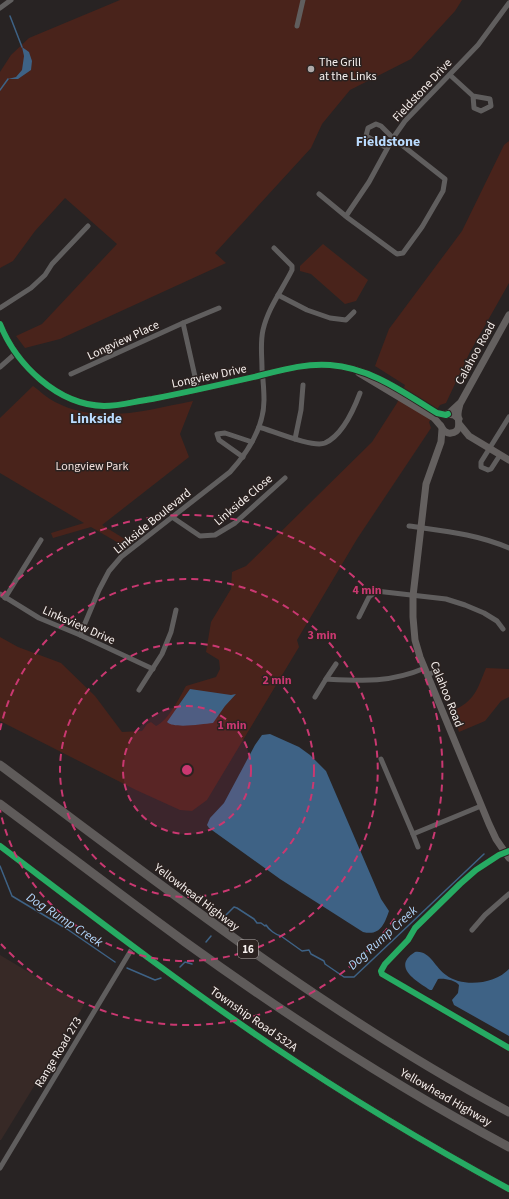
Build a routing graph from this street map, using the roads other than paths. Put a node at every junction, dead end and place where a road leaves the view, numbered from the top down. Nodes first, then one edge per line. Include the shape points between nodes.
1 (11, 0) edge
2 (303, 0) edge
3 (509, 5) edge
4 (0, 8) edge
5 (297, 26) dead end
6 (450, 75) junction
7 (473, 96) dead end
8 (393, 138) junction
9 (387, 148) junction
10 (319, 194) dead end
11 (346, 216) junction
12 (88, 226) dead end
13 (274, 248) dead end
14 (278, 295) junction
15 (0, 308) edge
16 (220, 308) dead end
17 (354, 312) dead end
18 (509, 315) edge
19 (183, 323) junction
20 (0, 324) edge
21 (16, 353) junction
22 (0, 368) edge
23 (352, 369) junction
24 (71, 374) dead end
25 (263, 375) junction
26 (303, 385) dead end
27 (198, 390) junction
28 (360, 393) dead end
29 (461, 402) junction
30 (447, 414) junction
31 (509, 417) edge
32 (459, 422) junction
33 (259, 427) junction
34 (441, 427) junction
35 (453, 433) junction
36 (469, 436) junction
37 (295, 439) junction
38 (252, 442) junction
39 (440, 442) junction
40 (490, 449) junction
41 (500, 455) junction
42 (243, 457) junction
43 (509, 460) edge
44 (285, 478) dead end
45 (172, 517) junction
46 (409, 526) dead end
47 (421, 528) junction
48 (41, 540) dead end
49 (509, 548) edge
50 (2, 596) edge
51 (413, 596) junction
52 (176, 610) dead end
53 (359, 617) dead end
54 (503, 629) dead end
55 (80, 635) junction
56 (336, 664) dead end
57 (153, 669) junction
58 (437, 671) dead end
59 (426, 672) junction
60 (326, 679) junction
61 (139, 690) dead end
62 (315, 697) dead end
63 (381, 759) dead end
64 (0, 765) edge
65 (0, 804) edge
66 (481, 806) junction
67 (413, 834) junction
68 (0, 846) edge
69 (418, 847) dead end
70 (509, 858) edge
71 (509, 894) edge
72 (472, 930) dead end
73 (134, 947) junction
74 (509, 1112) edge
75 (509, 1147) edge
76 (0, 1168) edge
77 (509, 1189) edge

1 - 4 street
2 - 5 street
3 - 6 street, Fieldstone Drive via 478,45
6 - 7 street
6 - 8 street, Fieldstone Drive via 405,121
8 - 9 street, Fieldstone Drive
8 - 9 street via 381,126 376,124 368,128 366,136
8 - 11 street via 445,179 444,191 403,253 397,254
9 - 11 street, Fieldstone Drive via 369,182
10 - 11 street
12 - 15 street via 45,275 31,288
13 - 14 street, Linkside Boulevard via 292,266
14 - 17 street via 330,318 346,320
14 - 25 street, Linkside Boulevard via 266,317 262,331
16 - 19 street, Longview Place
18 - 29 street, Calahoo Road
19 - 24 street, Longview Place
19 - 27 street
20 - 21 street, Longview Drive
21 - 22 street
21 - 27 street, Longview Drive via 37,377 62,395 78,401 103,406
23 - 25 street, Longview Drive via 331,365 309,365
23 - 30 street, Longview Drive via 379,378 436,413
23 - 34 street, Longview Drive via 434,418
25 - 27 street, Longview Drive
25 - 33 street, Linkside Boulevard via 264,400
26 - 37 street
28 - 37 street via 350,416 337,433 325,443 313,444
29 - 30 street, Calahoo Road
29 - 32 street, Calahoo Road
30 - 32 street via 454,415
30 - 34 street via 441,419
31 - 40 street
32 - 35 street
32 - 36 street
33 - 37 street
33 - 38 street, Linkside Boulevard
34 - 35 street via 445,432
34 - 39 street, Calahoo Road
35 - 36 street
35 - 39 street
36 - 40 street
38 - 42 street, Linkside Boulevard
38 - 42 street via 225,433 217,434 219,440
39 - 47 street, Calahoo Road via 426,484
40 - 41 street
40 - 41 street via 481,462 484,469 491,469
41 - 43 street
42 - 45 street, Linkside Boulevard via 230,472
44 - 45 street, Linkside Close via 235,523 215,535 200,536
45 - 55 street, Linkside Boulevard via 121,557 109,571
46 - 47 street
47 - 49 street via 482,537
47 - 51 street, Calahoo Road
48 - 50 street
50 - 55 street, Linksview Drive via 38,618
51 - 53 street via 376,591 369,597
51 - 54 street via 446,599 465,605 497,621
51 - 59 street, Calahoo Road via 412,617
52 - 57 street via 168,641
55 - 57 street, Linksview Drive
56 - 60 street
57 - 61 street
58 - 59 street
59 - 60 street via 368,681
59 - 66 street, Calahoo Road
60 - 62 street
63 - 67 street
64 - 74 highway, Yellowhead Highway / 16 via 280,971 390,1043
65 - 75 highway, Yellowhead Highway / 16 via 258,993 368,1065
66 - 67 street
66 - 70 street, Calahoo Road via 496,839
67 - 69 street
68 - 73 street, Township Road 532A
71 - 72 street
73 - 76 street, Range Road 273
73 - 77 street, Township Road 532A via 314,1073 424,1142

